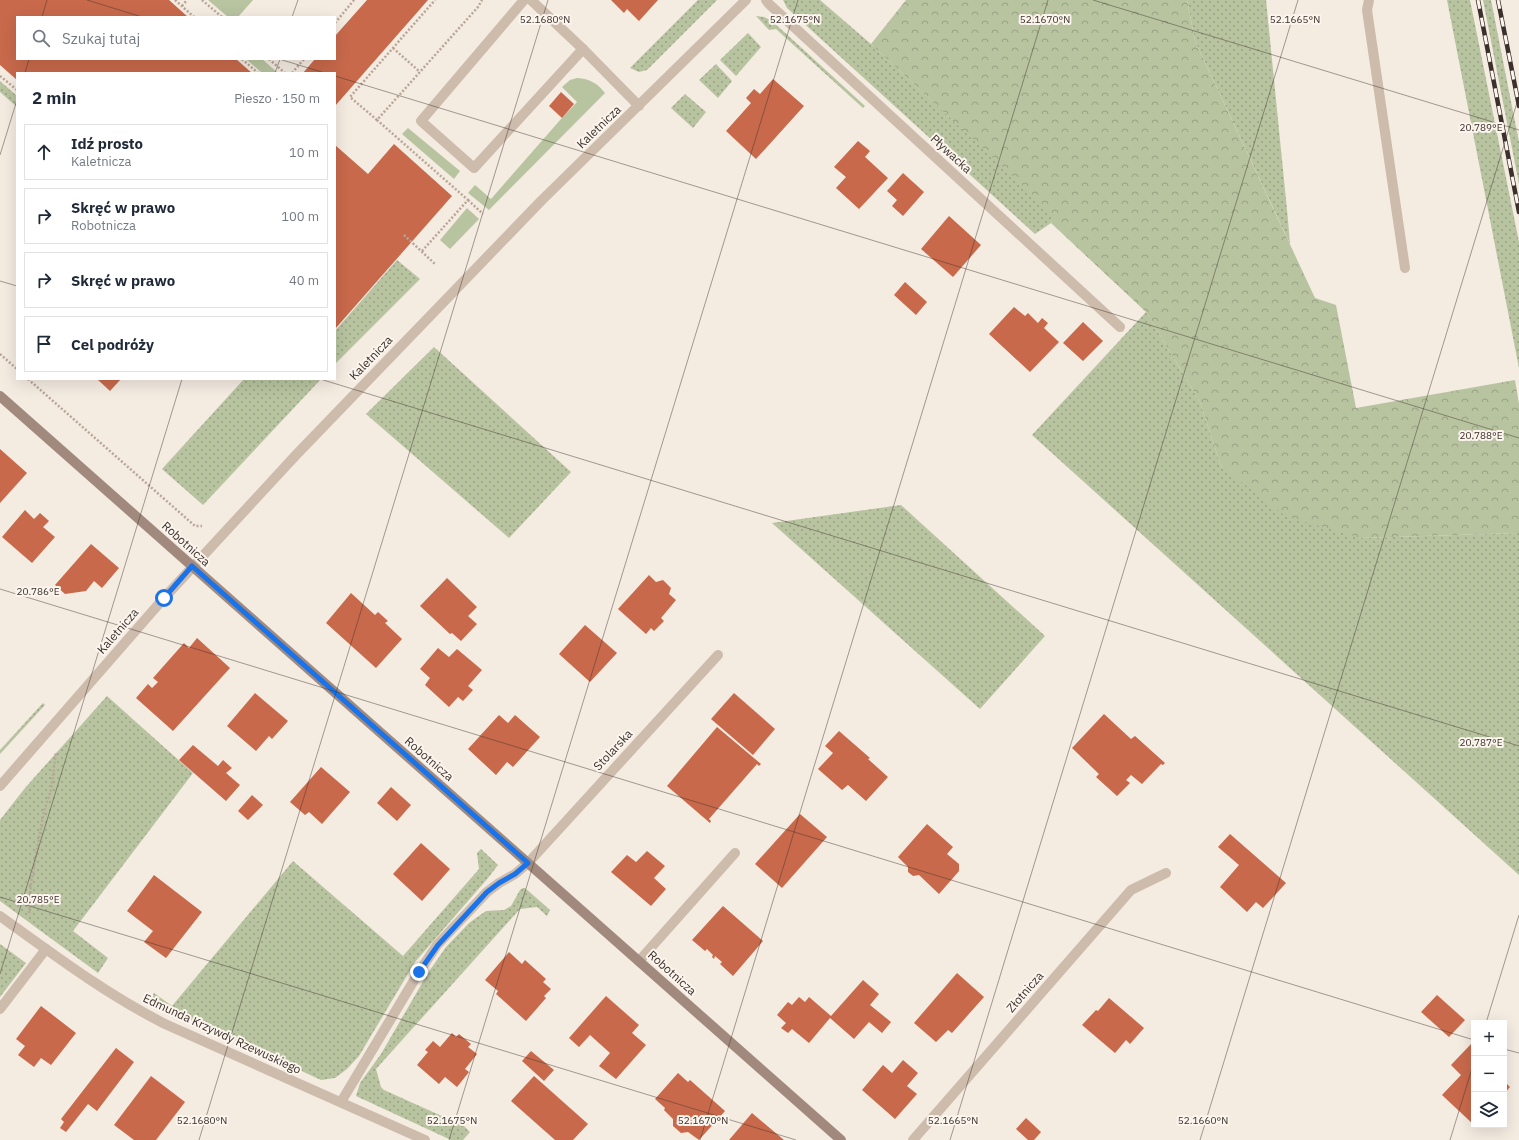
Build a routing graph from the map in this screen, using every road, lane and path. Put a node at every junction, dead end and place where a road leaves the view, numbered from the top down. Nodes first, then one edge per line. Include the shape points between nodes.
1 (175, 0) edge
2 (187, 0) edge
3 (202, 0) edge
4 (354, 0) edge
5 (435, 0) edge
6 (524, 0) edge
7 (531, 0) edge
8 (746, 0) edge
9 (766, 0) edge
10 (1369, 0) edge
11 (182, 6) junction
12 (193, 16) edge
13 (220, 16) edge
14 (336, 21) edge
15 (393, 48) junction
16 (583, 49) junction
17 (243, 60) edge
18 (271, 60) edge
19 (303, 60) edge
20 (257, 72) edge
21 (285, 72) edge
22 (293, 72) edge
23 (420, 72) dead end
24 (0, 76) edge
25 (16, 89) edge
26 (639, 106) junction
27 (377, 120) dead end
28 (468, 200) dead end
29 (483, 214) dead end
30 (404, 235) dead end
31 (435, 264) dead end
32 (1405, 268) dead end
33 (1120, 327) dead end
34 (0, 354) edge
35 (16, 368) edge
36 (29, 380) edge
37 (0, 396) edge
38 (206, 527) dead end
39 (192, 566) junction
40 (718, 655) dead end
41 (57, 746) dead end
42 (0, 786) edge
43 (735, 853) dead end
44 (528, 863) junction
45 (1166, 873) dead end
46 (0, 916) edge
47 (24, 934) junction
48 (46, 949) junction
49 (639, 961) junction
50 (0, 1009) edge
51 (341, 1102) junction
52 (425, 1140) edge
53 (841, 1140) edge
54 (913, 1140) edge

1 - 11 path
2 - 11 path
3 - 13 path
4 - 14 path
5 - 15 path
6 - 16 street via 421,121 474,168
7 - 16 street
8 - 26 street, Kaletnicza
9 - 33 street, Pływacka
10 - 32 street via 1367,10
11 - 12 path
15 - 23 path
15 - 27 path via 350,97
16 - 26 street
17 - 20 path
18 - 21 path
19 - 22 path
24 - 25 path
26 - 39 street, Kaletnicza via 465,279
28 - 29 path
30 - 31 path
34 - 35 path
36 - 38 path via 194,526
37 - 39 street, Robotnicza
39 - 42 street, Kaletnicza
39 - 44 street, Robotnicza
40 - 44 street, Stolarska
41 - 47 path
43 - 49 street
44 - 49 street, Robotnicza
44 - 51 street, Stolarska via 487,892 438,945
45 - 54 street, Złotnicza via 1131,890
46 - 47 street, Edmunda Krzywdy Rzewuskiego
47 - 48 street, Edmunda Krzywdy Rzewuskiego
48 - 50 street
48 - 51 street, Edmunda Krzywdy Rzewuskiego via 107,992 153,1018
49 - 53 street, Robotnicza
51 - 52 street, Edmunda Krzywdy Rzewuskiego

